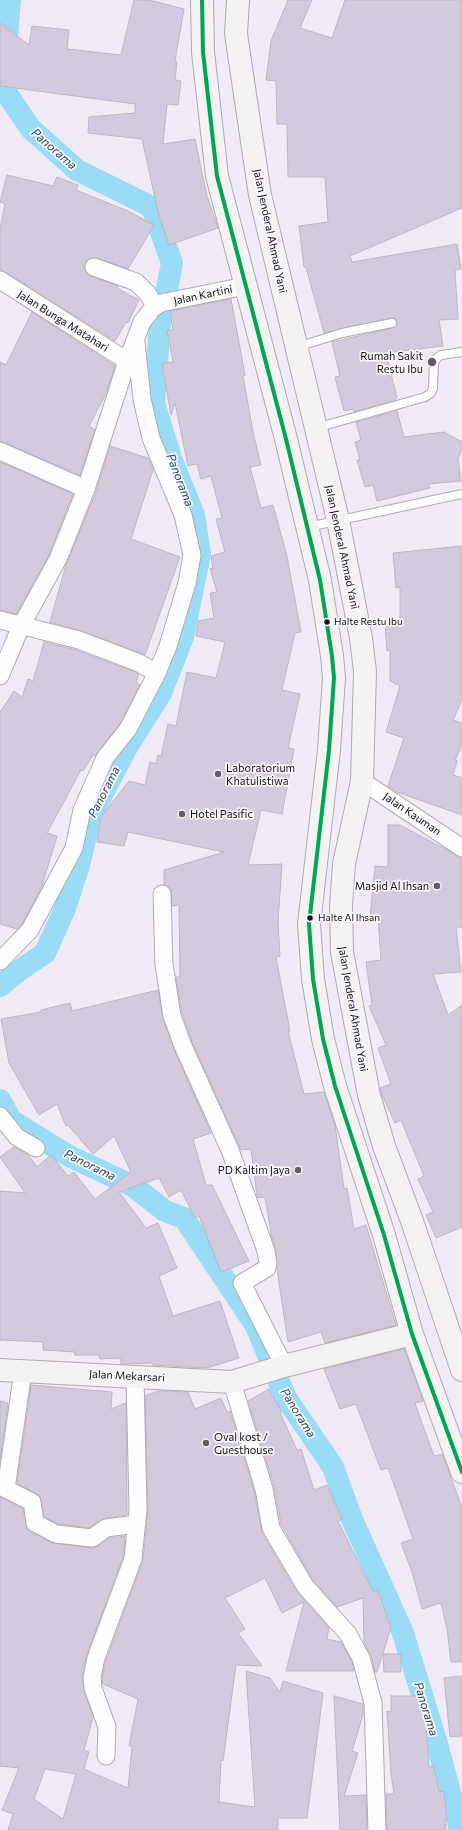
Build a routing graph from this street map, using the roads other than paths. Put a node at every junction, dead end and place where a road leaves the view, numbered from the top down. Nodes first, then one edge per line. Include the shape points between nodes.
1 (202, 0) edge
2 (238, 0) edge
3 (94, 267) dead end
4 (0, 280) edge
5 (245, 286) junction
6 (158, 304) junction
7 (392, 323) dead end
8 (136, 338) junction
9 (296, 348) junction
10 (462, 352) edge
11 (127, 360) junction
12 (315, 428) junction
13 (0, 451) edge
14 (86, 489) junction
15 (462, 494) edge
16 (338, 520) junction
17 (308, 527) junction
18 (0, 620) edge
19 (21, 626) junction
20 (157, 673) junction
21 (0, 676) edge
22 (362, 781) junction
23 (462, 848) edge
24 (162, 894) dead end
25 (0, 961) edge
26 (0, 1116) edge
27 (36, 1148) dead end
28 (412, 1334) junction
29 (460, 1362) edge
30 (0, 1370) edge
31 (23, 1371) junction
32 (271, 1371) junction
33 (135, 1377) junction
34 (232, 1382) junction
35 (462, 1472) edge
36 (137, 1524) junction
37 (106, 1756) dead end
38 (377, 1830) edge

1 - 5 main road via 203,52 217,176
2 - 9 main road, Jalan Jenderal Ahmad Yani via 236,34 260,194
3 - 6 street via 136,282
4 - 11 street, Jalan Bunga Matahari
5 - 6 street, Jalan Kartini
5 - 17 main road
6 - 8 street via 142,322
7 - 9 lane via 342,333
8 - 11 street
8 - 20 street via 142,399 151,438 183,515 192,555 187,583
9 - 12 main road, Jalan Jenderal Ahmad Yani
10 - 12 lane via 437,358 434,363 433,388 426,397
11 - 14 street
12 - 16 main road, Jalan Jenderal Ahmad Yani
13 - 14 street
14 - 19 street via 58,559
15 - 16 lane
16 - 17 lane
16 - 22 main road, Jalan Jenderal Ahmad Yani via 365,671
17 - 28 main road via 320,580 334,678 327,778 309,924 313,979 323,1039 335,1086 384,1235
18 - 19 street
19 - 20 street via 78,640
19 - 21 street
20 - 25 street via 128,729 105,758 82,810 74,848 30,930
22 - 23 street, Jalan Kauman
22 - 29 main road, Jalan Jenderal Ahmad Yani via 344,864 341,906 342,952 369,1095 384,1146
24 - 32 street via 164,964 172,1016 230,1150 268,1259 267,1268 242,1283
26 - 27 street via 17,1137
28 - 32 main road, Jalan Mekarsari
28 - 35 main road
30 - 31 main road, Jalan Mekarsari
31 - 33 main road, Jalan Mekarsari
31 - 36 street via 6,1489 32,1502 35,1523 56,1534 92,1538 106,1528
32 - 34 main road, Jalan Mekarsari
33 - 34 main road, Jalan Mekarsari
33 - 36 street
34 - 38 street via 264,1489 271,1528 305,1586 348,1634 361,1658 372,1703
36 - 37 street via 134,1559 93,1669 93,1688 107,1727

